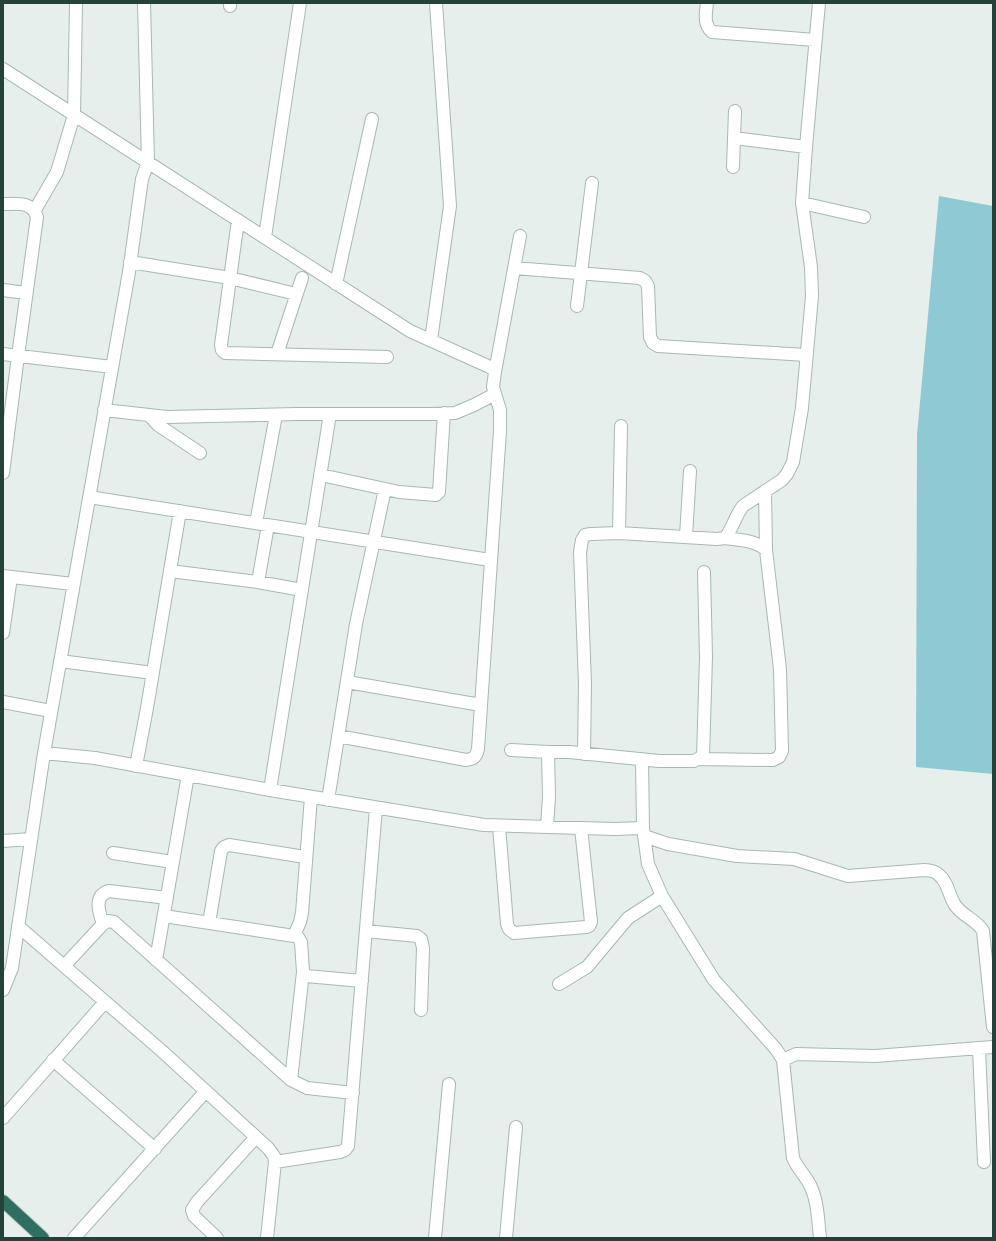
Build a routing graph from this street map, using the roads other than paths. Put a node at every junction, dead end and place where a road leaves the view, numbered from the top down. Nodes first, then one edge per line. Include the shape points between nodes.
1 (76, 3) edge
2 (144, 3) edge
3 (300, 3) edge
4 (436, 3) edge
5 (707, 3) edge
6 (819, 3) edge
7 (815, 40) junction
8 (3, 69) edge
9 (736, 111) dead end
10 (74, 115) junction
11 (372, 119) dead end
12 (734, 138) junction
13 (806, 147) junction
14 (148, 162) junction
15 (733, 167) dead end
16 (592, 183) dead end
17 (802, 203) junction
18 (3, 204) edge
19 (35, 210) junction
20 (864, 217) dead end
21 (238, 220) junction
22 (520, 236) dead end
23 (265, 237) junction
24 (130, 262) junction
25 (514, 268) junction
26 (581, 274) junction
27 (230, 278) junction
28 (302, 278) dead end
29 (336, 284) junction
30 (3, 290) edge
31 (26, 293) junction
32 (296, 294) junction
33 (578, 306) dead end
34 (431, 340) junction
35 (3, 354) edge
36 (277, 354) junction
37 (806, 355) junction
38 (18, 356) junction
39 (387, 357) dead end
40 (112, 367) junction
41 (494, 382) junction
42 (104, 410) junction
43 (7, 413) edge
44 (444, 413) junction
45 (330, 414) junction
46 (149, 415) junction
47 (276, 415) junction
48 (621, 426) dead end
49 (200, 454) dead end
50 (690, 471) dead end
51 (3, 473) edge
52 (320, 475) junction
53 (385, 489) junction
54 (765, 491) junction
55 (89, 497) junction
56 (180, 511) junction
57 (262, 524) junction
58 (619, 532) junction
59 (312, 533) junction
60 (686, 536) junction
61 (725, 538) junction
62 (373, 543) junction
63 (766, 550) junction
64 (490, 560) junction
65 (170, 570) junction
66 (704, 572) dead end
67 (7, 576) edge
68 (258, 582) junction
69 (73, 584) junction
70 (302, 590) junction
71 (3, 629) edge
72 (60, 661) junction
73 (153, 673) junction
74 (347, 682) junction
75 (3, 702) edge
76 (481, 705) junction
77 (51, 711) junction
78 (338, 736) junction
79 (511, 750) dead end
80 (548, 752) junction
81 (44, 753) junction
82 (584, 754) junction
83 (642, 759) junction
84 (699, 759) junction
85 (136, 766) junction
86 (188, 775) junction
87 (270, 790) junction
88 (311, 797) junction
89 (328, 800) junction
90 (376, 808) junction
91 (499, 826) junction
92 (547, 827) junction
93 (581, 828) junction
94 (644, 832) junction
95 (31, 838) junction
96 (3, 841) edge
97 (113, 853) dead end
98 (305, 857) junction
99 (173, 862) junction
100 (662, 896) junction
101 (167, 898) junction
102 (164, 916) junction
103 (209, 923) junction
104 (103, 924) junction
105 (18, 926) junction
106 (366, 931) junction
107 (294, 936) junction
108 (156, 960) junction
109 (64, 966) junction
110 (303, 972) junction
111 (362, 981) junction
112 (559, 984) dead end
113 (3, 990) edge
114 (105, 1002) junction
115 (421, 1010) dead end
116 (993, 1027) edge
117 (979, 1048) junction
118 (993, 1048) edge
119 (53, 1060) junction
120 (783, 1060) junction
121 (291, 1080) junction
122 (449, 1084) dead end
123 (206, 1092) junction
124 (353, 1093) junction
125 (3, 1118) edge
126 (516, 1127) dead end
127 (256, 1137) junction
128 (155, 1149) junction
129 (275, 1162) junction
130 (984, 1162) dead end
131 (3, 1201) edge
132 (43, 1238) edge
133 (74, 1238) edge
134 (217, 1238) edge
135 (267, 1238) edge
136 (435, 1238) edge
137 (506, 1238) edge
138 (820, 1238) edge

1 - 10 street
2 - 14 street
3 - 23 street
4 - 34 street via 450,206
5 - 7 street via 706,20 708,29 712,32
6 - 7 street
7 - 13 street
8 - 10 street
9 - 12 street
10 - 14 street
10 - 19 street via 57,172
11 - 29 street
12 - 13 street
12 - 15 street
13 - 17 street
14 - 21 street
14 - 24 street via 142,179
16 - 26 street
17 - 20 street
17 - 37 street via 812,296
18 - 19 street via 25,205
19 - 31 street via 37,217
21 - 23 street
21 - 27 street
22 - 25 street
23 - 29 street
24 - 27 street
24 - 40 street
25 - 26 street
25 - 41 street
26 - 33 street
26 - 37 street via 640,278 645,281 648,286 650,337 658,346
27 - 32 street
27 - 36 street via 222,350 225,353
28 - 32 street
29 - 34 street via 410,330
30 - 31 street
31 - 38 street
32 - 36 street
34 - 41 street via 492,368
35 - 38 street
36 - 39 street
37 - 54 street via 802,408 793,462 788,474
38 - 40 street
38 - 43 street
40 - 42 street
41 - 44 street via 474,405 455,413
41 - 64 street via 500,410 500,431
42 - 46 street
42 - 55 street
43 - 51 street
44 - 45 street
44 - 53 street via 439,492 430,495
45 - 47 street
45 - 52 street
46 - 47 street
46 - 49 street via 158,425
47 - 57 street
48 - 58 street
50 - 60 street
52 - 53 street
52 - 59 street
53 - 62 street
54 - 61 street via 738,511
54 - 63 street
55 - 56 street
55 - 69 street
56 - 57 street
56 - 65 street
57 - 59 street
57 - 68 street
58 - 60 street
58 - 82 street via 585,535 580,552 586,684
59 - 62 street
59 - 70 street
60 - 61 street
61 - 63 street via 755,543
62 - 64 street
62 - 74 street
63 - 84 street via 780,669 782,751 779,757 773,760
64 - 76 street
65 - 68 street
65 - 73 street
66 - 84 street via 706,657 703,756
67 - 69 street
67 - 71 street
68 - 70 street
69 - 72 street
70 - 87 street
72 - 73 street
72 - 77 street
73 - 85 street
74 - 76 street
74 - 78 street
75 - 77 street
76 - 78 street via 478,749 472,759 466,760
77 - 81 street
78 - 89 street
79 - 80 street
80 - 82 street
80 - 92 street
81 - 85 street via 95,758
81 - 95 street
82 - 83 street
83 - 84 street via 694,762
83 - 94 street
85 - 86 street
86 - 87 street
86 - 99 street
87 - 88 street
88 - 89 street
88 - 98 street
89 - 90 street
90 - 91 street
90 - 106 street
91 - 92 street
91 - 93 street via 507,924 514,933 589,926 591,922
92 - 93 street
93 - 94 street
94 - 100 street via 648,864
94 - 116 street via 668,844 738,856 794,859 848,876 932,871 944,881 959,910 980,926 983,932
95 - 96 street
95 - 105 street
97 - 99 street
98 - 103 street via 229,845 224,847 221,851
98 - 107 street via 302,913
99 - 101 street
100 - 112 street via 628,918 587,967
100 - 120 street via 714,980
101 - 102 street
101 - 104 street via 108,891 103,893 98,908
102 - 103 street
102 - 108 street
103 - 107 street
104 - 108 street via 108,921 114,922
104 - 109 street
105 - 109 street
105 - 113 street via 12,968
106 - 111 street
106 - 115 street via 417,936 421,939
107 - 110 street via 301,942
108 - 121 street
109 - 114 street
110 - 111 street via 311,978
110 - 121 street
111 - 124 street
114 - 119 street
114 - 123 street
117 - 118 street
117 - 120 street via 875,1056 796,1054
117 - 130 street
119 - 125 street
119 - 128 street
120 - 138 street via 792,1158 810,1184 815,1200
121 - 124 street via 307,1088
122 - 136 street
123 - 127 street
123 - 128 street
124 - 129 street via 348,1146 345,1150
126 - 137 street
127 - 129 street via 268,1148
127 - 134 street via 192,1210 194,1216
128 - 133 street
129 - 135 street
131 - 132 highway

